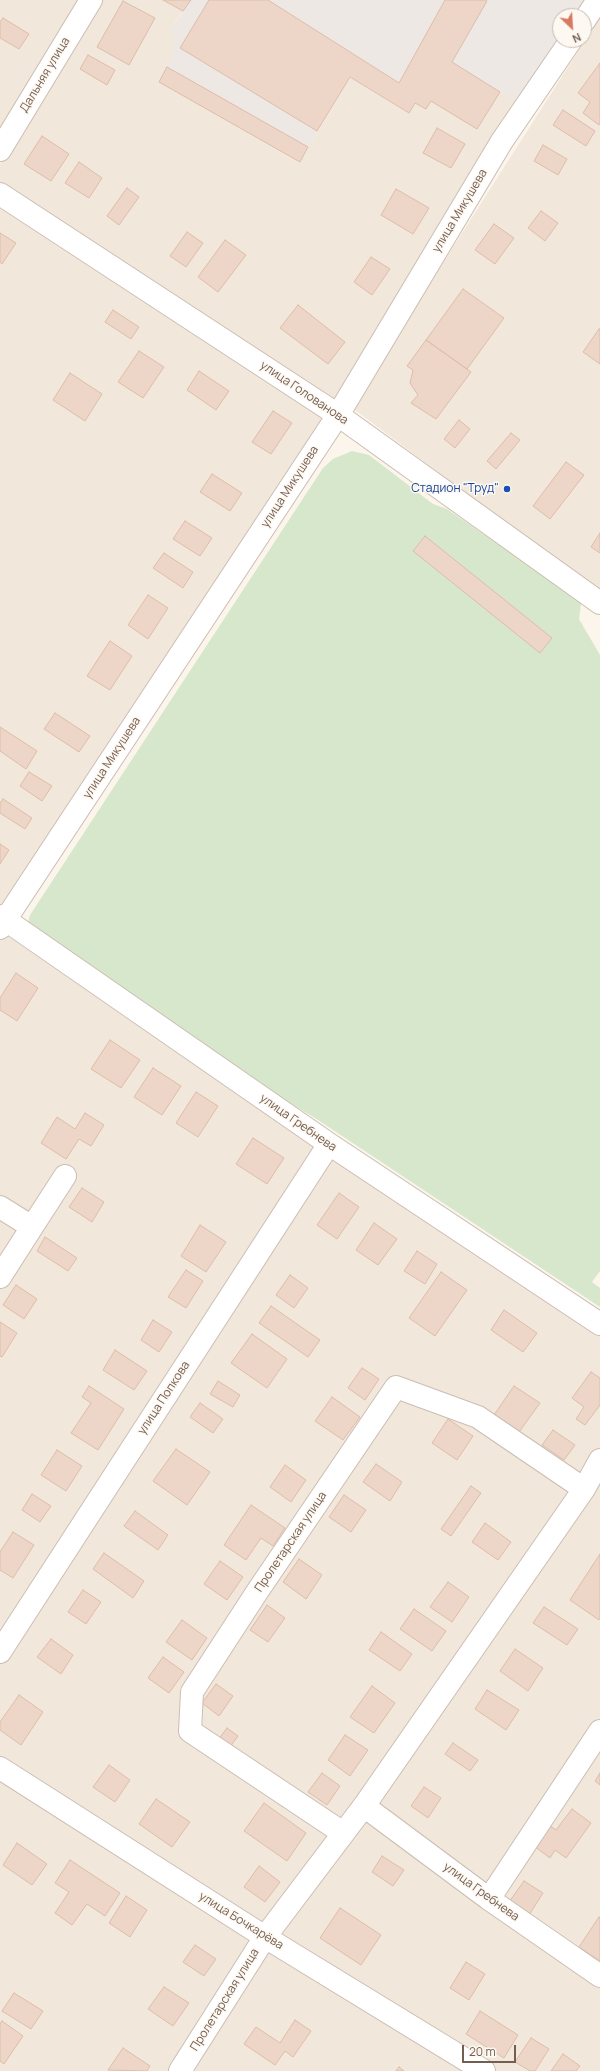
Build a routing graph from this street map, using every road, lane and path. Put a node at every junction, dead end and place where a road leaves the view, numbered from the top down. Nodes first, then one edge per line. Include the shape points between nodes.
1 (91, 0) edge
2 (598, 0) edge
3 (592, 9) edge
4 (566, 48) edge
5 (0, 150) edge
6 (0, 194) edge
7 (338, 415) junction
8 (600, 604) edge
9 (2, 921) edge
10 (329, 1144) junction
11 (65, 1176) dead end
12 (0, 1207) edge
13 (32, 1227) junction
14 (0, 1277) edge
15 (600, 1324) edge
16 (600, 1460) edge
17 (584, 1489) junction
18 (0, 1652) edge
19 (600, 1731) edge
20 (0, 1768) edge
21 (364, 1806) junction
22 (343, 1833) junction
23 (489, 1899) junction
24 (265, 1937) junction
25 (600, 1976) edge
26 (180, 2071) edge
27 (484, 2071) edge

1 - 5 street, Дальняя улица
2 - 3 street
4 - 7 street, улица Микушева via 502,141
6 - 7 street, улица Голованова
7 - 8 street, улица Голованова
7 - 9 street, улица Микушева
9 - 10 street, улица Гребнева
10 - 15 street, улица Гребнева
10 - 18 street, улица Попкова
11 - 13 street
12 - 13 street
13 - 14 street
16 - 17 street, Пролетарская улица
17 - 21 street, Пролетарская улица
17 - 22 street, Пролетарская улица via 478,1417 396,1387 192,1692 190,1731
19 - 23 street
20 - 24 street, улица Бочкарёва
21 - 22 street, Пролетарская улица
21 - 23 street, улица Гребнева
22 - 24 street, Пролетарская улица
23 - 25 street, улица Гребнева
24 - 26 street, Пролетарская улица
24 - 27 street, улица Бочкарёва

